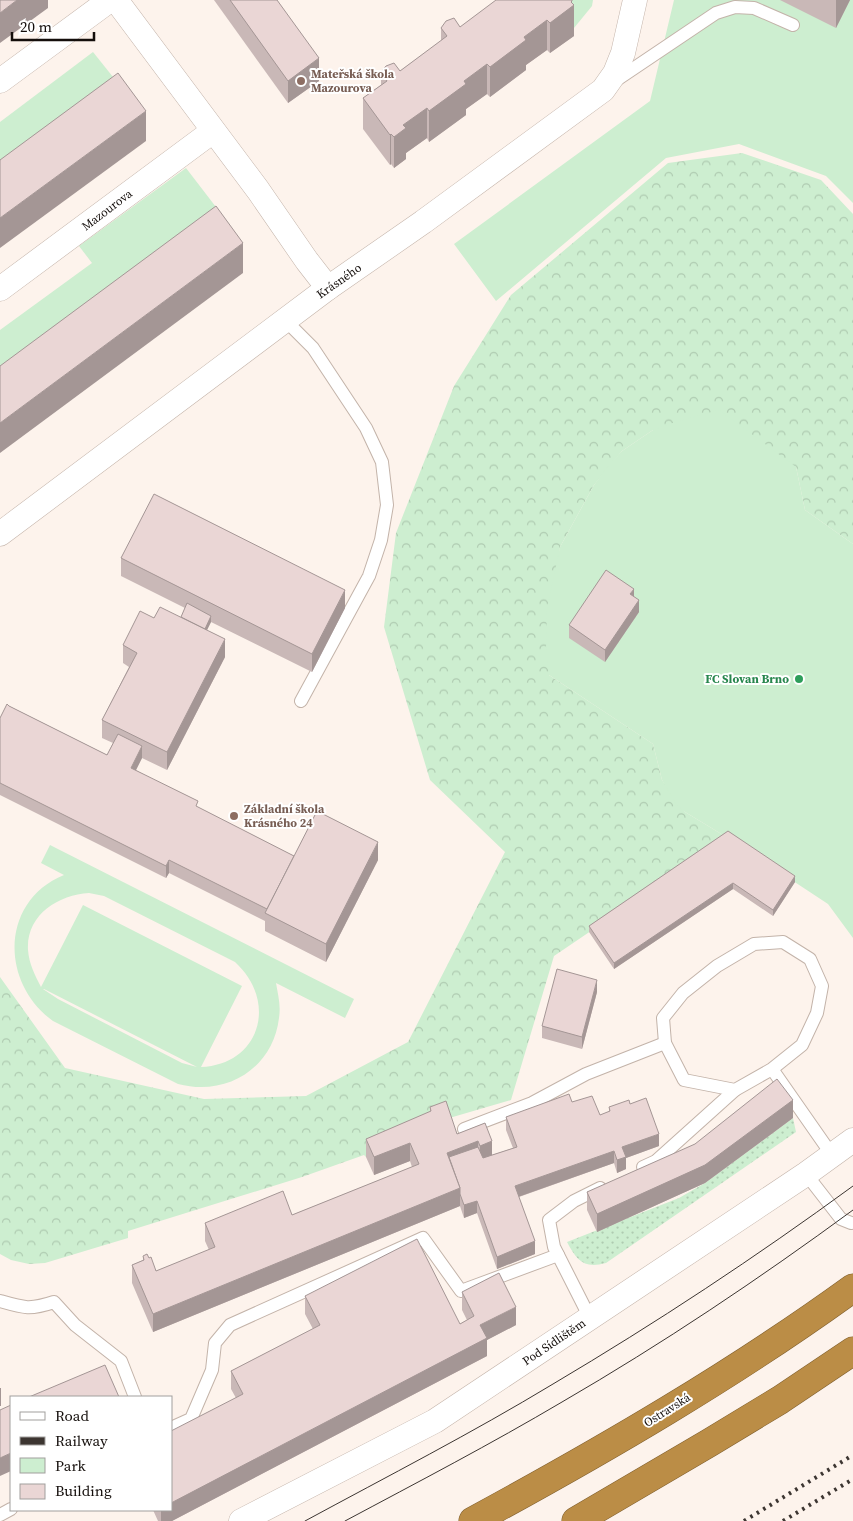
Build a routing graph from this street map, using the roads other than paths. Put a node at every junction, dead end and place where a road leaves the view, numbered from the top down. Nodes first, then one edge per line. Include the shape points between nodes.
1 (110, 0) edge
2 (116, 0) edge
3 (636, 0) edge
4 (792, 25) dead end
5 (0, 81) edge
6 (603, 90) junction
7 (213, 131) junction
8 (328, 288) junction
9 (0, 289) edge
10 (285, 320) junction
11 (0, 534) edge
12 (301, 701) dead end
13 (666, 1043) junction
14 (772, 1069) junction
15 (735, 1090) junction
16 (464, 1129) edge
17 (853, 1140) edge
18 (832, 1155) junction
19 (632, 1173) edge
20 (806, 1174) junction
21 (615, 1181) edge
22 (851, 1223) dead end
23 (558, 1255) junction
24 (853, 1288) edge
25 (0, 1300) edge
26 (590, 1318) junction
27 (853, 1351) edge
28 (135, 1396) edge
29 (172, 1428) edge
30 (241, 1521) edge
31 (473, 1521) edge
32 (576, 1521) edge

1 - 5 street
2 - 7 street
3 - 6 street, Krásného via 623,53
4 - 6 lane via 754,8 735,7 716,13
6 - 8 street, Krásného
7 - 8 street
7 - 9 street, Mazourova
8 - 10 street, Krásného
10 - 11 street, Krásného
10 - 12 lane via 313,348 366,428 382,462 387,505 369,576
13 - 14 lane via 663,1018 683,993 717,966 754,944 784,942 810,959 822,986 817,1013 802,1045
13 - 15 lane via 684,1080
13 - 16 lane via 586,1074 532,1103
14 - 15 lane
14 - 18 lane
15 - 19 lane via 656,1161
17 - 18 street, Pod Sídlištěm
18 - 20 street, Pod Sídlištěm
20 - 22 lane via 840,1219
20 - 26 street, Pod Sídlištěm
21 - 23 lane via 574,1201 549,1220
23 - 26 lane
23 - 29 lane via 461,1291 423,1238 414,1242 230,1325 215,1343 212,1370 191,1418
24 - 31 highway, Ostravská via 730,1372
25 - 28 lane via 24,1308 54,1302 75,1324 121,1361
26 - 30 street, Pod Sídlištěm via 435,1421
27 - 32 highway via 710,1443

